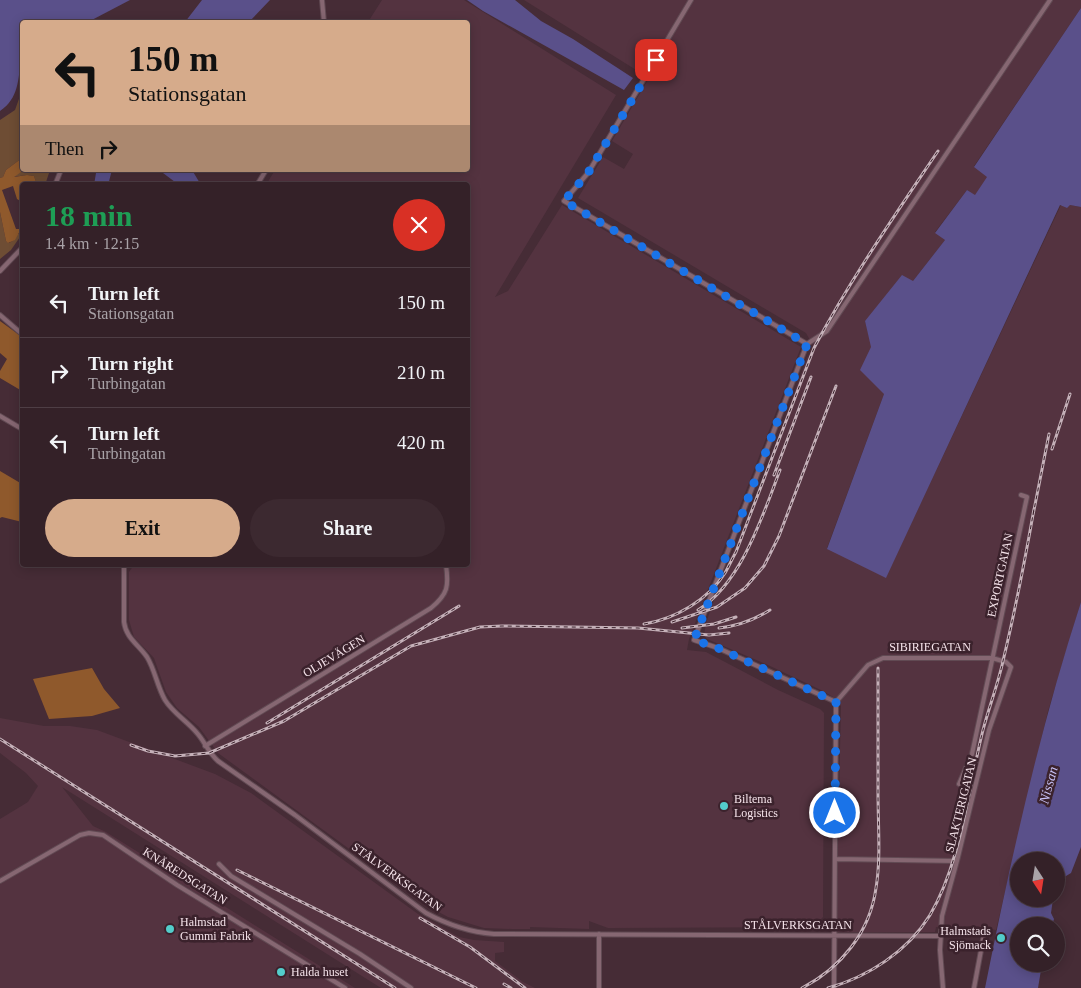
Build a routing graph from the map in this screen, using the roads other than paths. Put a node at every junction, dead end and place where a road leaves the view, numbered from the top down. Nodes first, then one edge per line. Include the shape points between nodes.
1 (322, 0) edge
2 (691, 0) edge
3 (1050, 0) edge
4 (324, 20) edge
5 (20, 250) edge
6 (0, 271) edge
7 (0, 315) edge
8 (20, 332) edge
9 (807, 344) junction
10 (0, 416) edge
11 (20, 428) edge
12 (1030, 490) dead end
13 (1021, 495) dead end
14 (1027, 496) junction
15 (124, 567) edge
16 (446, 567) edge
17 (992, 658) junction
18 (1011, 667) joint
19 (836, 702) junction
20 (205, 746) junction
21 (959, 784) dead end
22 (836, 859) junction
23 (957, 861) junction
24 (219, 864) dead end
25 (0, 881) edge
26 (985, 928) dead end
27 (599, 934) junction
28 (834, 935) junction
29 (940, 936) junction
30 (345, 988) edge
31 (411, 988) edge
32 (599, 988) edge
33 (834, 988) edge
34 (943, 988) edge
35 (974, 988) edge

1 - 4 street
2 - 9 street via 588,173 564,201
3 - 9 street via 827,332
5 - 6 street
7 - 8 street
9 - 19 street via 694,640
10 - 11 street
12 - 14 street, EXPORTGATAN
13 - 14 street
14 - 17 street, EXPORTGATAN
15 - 20 street, STÅLVERKSGATAN via 125,630 147,657 166,701 197,732
16 - 20 street, OLJEVÄGEN via 446,592 431,608
17 - 18 street, SIBIRIEGATAN
17 - 19 street, SIBIRIEGATAN via 883,658 868,666
17 - 21 street, EXPORTGATAN via 972,754
18 - 23 street, SLAKTERIGATAN via 989,730
19 - 22 street
20 - 27 street, STÅLVERKSGATAN via 218,761 442,922 494,934
22 - 23 street, SLAKTERIGATAN
22 - 28 street
23 - 29 street via 945,899
24 - 31 street via 231,876
25 - 30 street, KNÄREDSGATAN via 80,835 103,835 177,885
26 - 35 street
27 - 28 street, STÅLVERKSGATAN
27 - 32 street
28 - 29 street, STÅLVERKSGATAN
28 - 33 street
29 - 34 street

